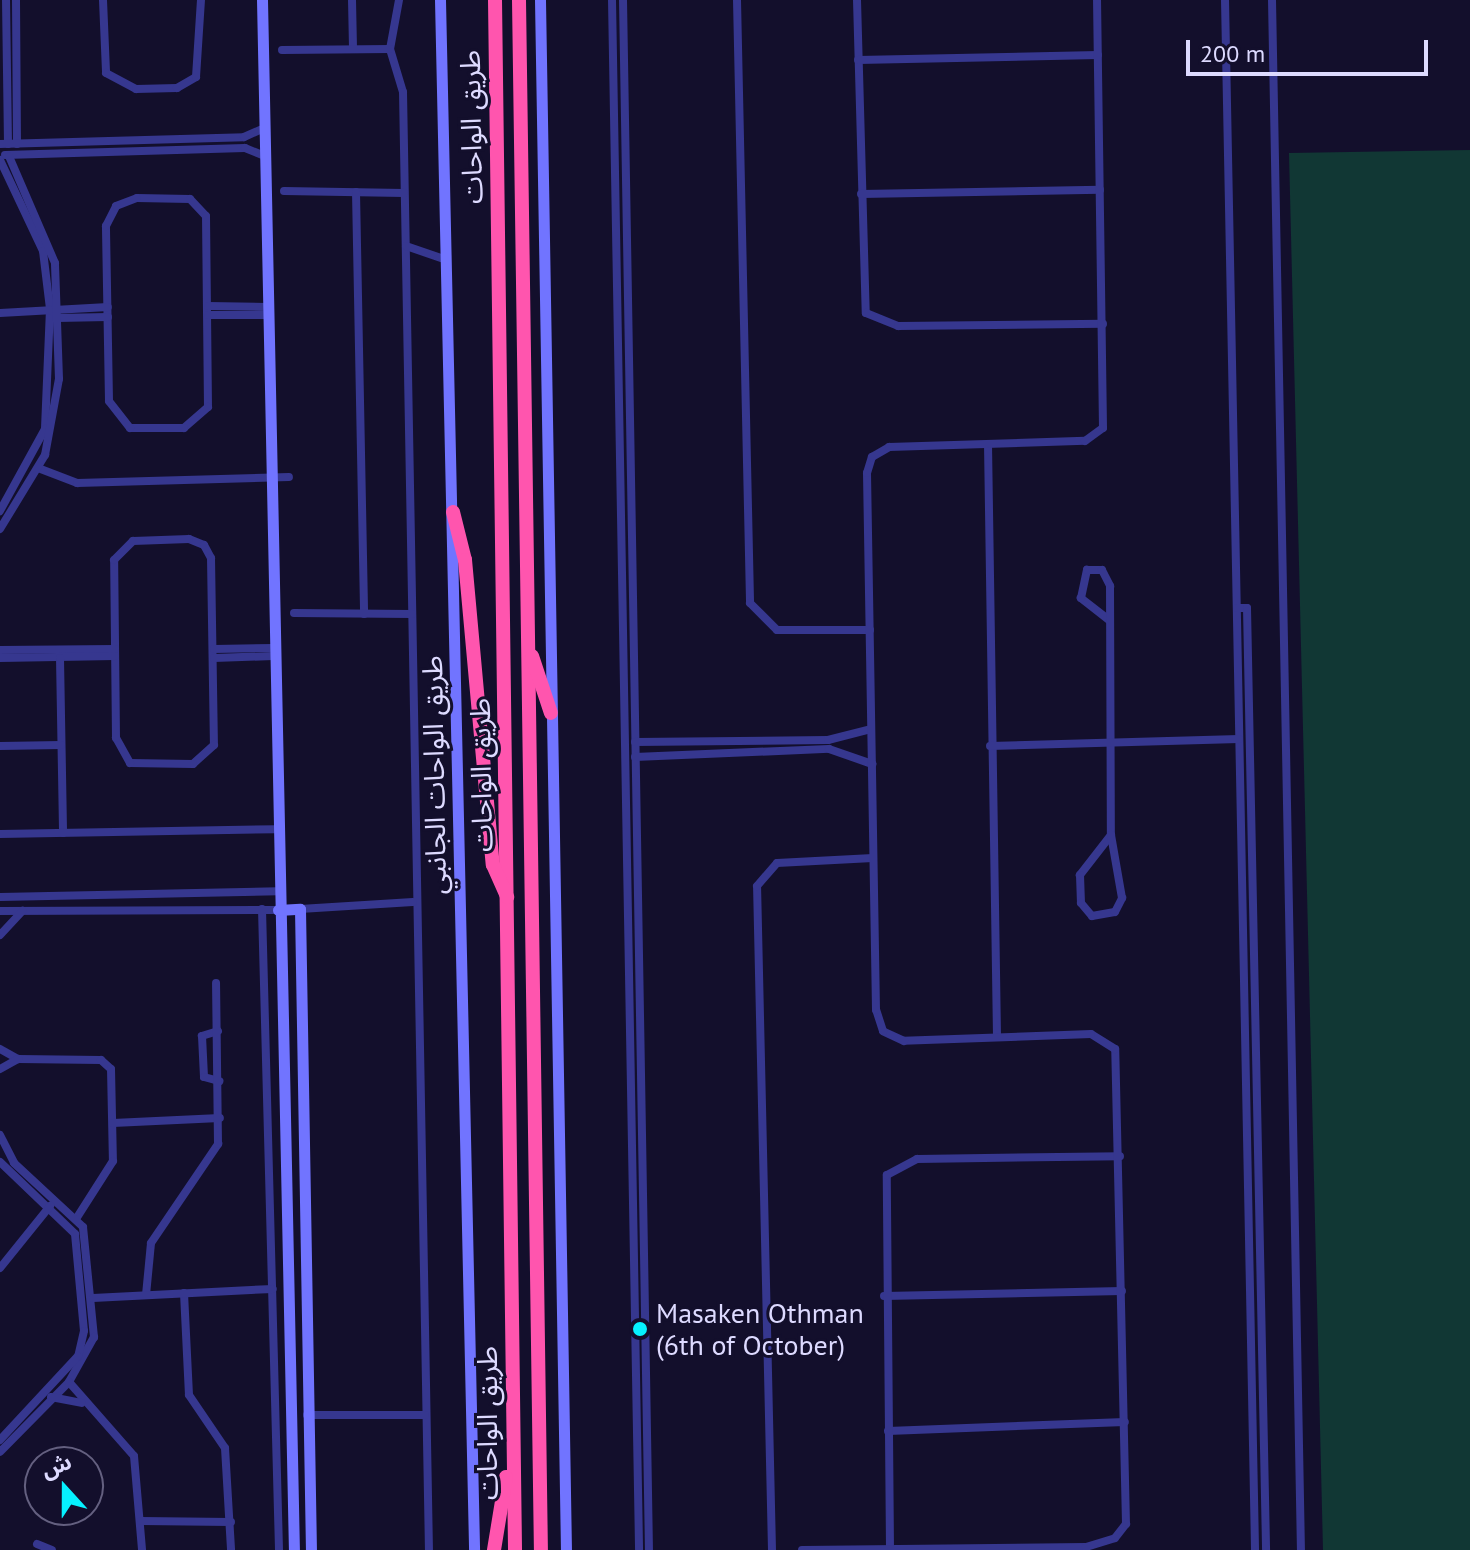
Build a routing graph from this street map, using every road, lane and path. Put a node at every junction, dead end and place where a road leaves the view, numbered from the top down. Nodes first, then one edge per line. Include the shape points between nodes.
1 (6, 0) edge
2 (16, 0) edge
3 (103, 0) edge
4 (201, 0) edge
5 (262, 0) edge
6 (352, 0) edge
7 (399, 0) edge
8 (440, 0) edge
9 (495, 0) edge
10 (519, 0) edge
11 (540, 0) edge
12 (612, 0) edge
13 (623, 0) edge
14 (737, 0) edge
15 (857, 0) edge
16 (1097, 0) edge
17 (1225, 0) edge
18 (1272, 0) edge
19 (353, 49) junction
20 (390, 49) junction
21 (282, 50) dead end
22 (1098, 55) junction
23 (858, 60) junction
24 (264, 128) junction
25 (52, 143) junction
26 (8, 144) edge
27 (52, 154) junction
28 (265, 156) junction
29 (3, 157) edge
30 (1228, 184) junction
31 (1239, 185) dead end
32 (1100, 190) junction
33 (284, 191) dead end
34 (356, 192) junction
35 (404, 193) junction
36 (861, 194) junction
37 (406, 246) junction
38 (615, 252) junction
39 (627, 252) junction
40 (447, 260) junction
41 (208, 311) junction
42 (267, 311) junction
43 (108, 312) junction
44 (0, 313) edge
45 (55, 314) junction
46 (1103, 324) junction
47 (988, 444) junction
48 (38, 468) junction
49 (270, 477) junction
50 (289, 477) dead end
51 (4, 508) edge
52 (453, 512) junction
53 (0, 529) edge
54 (1242, 608) junction
55 (294, 613) dead end
56 (364, 614) junction
57 (412, 614) junction
58 (1109, 620) junction
59 (870, 630) junction
60 (527, 641) junction
61 (115, 652) junction
62 (273, 652) junction
63 (5, 654) edge
64 (214, 654) junction
65 (60, 658) junction
66 (551, 713) junction
67 (871, 729) junction
68 (1239, 739) junction
69 (635, 742) junction
70 (1109, 743) junction
71 (61, 745) junction
72 (0, 746) edge
73 (990, 746) junction
74 (635, 757) junction
75 (872, 764) junction
76 (276, 829) junction
77 (63, 833) junction
78 (0, 834) edge
79 (1111, 835) junction
80 (873, 858) junction
81 (278, 891) junction
82 (0, 897) edge
83 (509, 900) junction
84 (413, 902) junction
85 (262, 909) junction
86 (300, 909) junction
87 (278, 910) junction
88 (0, 911) edge
89 (22, 911) junction
90 (638, 915) junction
91 (627, 916) junction
92 (1242, 919) junction
93 (1253, 919) junction
94 (0, 935) edge
95 (216, 983) dead end
96 (218, 1031) junction
97 (997, 1037) junction
98 (0, 1049) edge
99 (18, 1059) junction
100 (0, 1069) edge
101 (219, 1081) junction
102 (629, 1088) junction
103 (642, 1089) junction
104 (220, 1118) junction
105 (113, 1123) junction
106 (0, 1135) edge
107 (1120, 1156) junction
108 (0, 1162) edge
109 (86, 1194) junction
110 (537, 1204) junction
111 (50, 1206) junction
112 (512, 1206) junction
113 (62, 1210) junction
114 (74, 1222) junction
115 (0, 1268) edge
116 (273, 1289) junction
117 (1122, 1291) junction
118 (184, 1293) junction
119 (146, 1295) junction
120 (884, 1296) junction
121 (93, 1298) junction
122 (69, 1382) junction
123 (46, 1391) junction
124 (53, 1399) junction
125 (81, 1403) junction
126 (307, 1415) junction
127 (425, 1415) junction
128 (1125, 1422) junction
129 (888, 1431) junction
130 (0, 1440) edge
131 (511, 1445) junction
132 (0, 1452) edge
133 (277, 1455) junction
134 (291, 1455) junction
135 (1258, 1481) junction
136 (638, 1489) junction
137 (648, 1489) junction
138 (141, 1521) junction
139 (231, 1522) junction
140 (37, 1544) dead end
141 (890, 1549) edge
142 (52, 1550) edge
143 (142, 1550) edge
144 (231, 1550) edge
145 (279, 1550) edge
146 (294, 1550) edge
147 (311, 1550) edge
148 (429, 1550) edge
149 (474, 1550) edge
150 (494, 1550) edge
151 (515, 1550) edge
152 (541, 1550) edge
153 (566, 1550) edge
154 (639, 1550) edge
155 (649, 1550) edge
156 (772, 1550) edge
157 (802, 1550) edge
158 (1255, 1550) edge
159 (1266, 1550) edge
160 (1301, 1550) edge

1 - 26 street
2 - 26 street
3 - 4 street via 106,73 136,89 177,88 196,77
5 - 24 street
6 - 19 street
7 - 20 street
8 - 40 street, طريق الواحات الجانبي
9 - 83 highway, طريق الواحات
10 - 60 highway, طريق الواحات
11 - 66 street
12 - 38 street
13 - 39 street
14 - 59 street via 750,603 777,630
15 - 23 street
16 - 22 street
17 - 30 street
18 - 160 street
19 - 20 street
19 - 21 street
20 - 35 street via 403,92
22 - 23 street
22 - 32 street
23 - 36 street
24 - 25 street via 244,137
24 - 28 street
25 - 26 street
25 - 27 street
27 - 28 street via 245,148
27 - 29 street
28 - 42 street
29 - 45 street via 52,249
30 - 31 street
30 - 54 street
32 - 36 street
32 - 46 street
33 - 34 street
34 - 35 street
34 - 56 street
35 - 37 street
36 - 46 street via 862,299 880,324
37 - 40 street
37 - 57 street
38 - 39 street
38 - 91 street
39 - 69 street
40 - 52 street, طريق الواحات الجانبي
41 - 42 street
41 - 43 street via 203,209 190,199 162,198 128,199 108,218
41 - 43 street via 205,413 184,428 141,430 120,423 111,408
42 - 49 street
43 - 45 street
44 - 45 street
45 - 48 street via 56,414
45 - 51 street via 45,429
46 - 47 street via 1100,432 1085,441
47 - 59 street via 900,445 872,457
47 - 73 street
48 - 49 street via 77,483
48 - 51 street
49 - 50 street
49 - 62 street
51 - 53 street
52 - 83 highway via 465,560 493,865
52 - 149 street, طريق الواحات الجانبي
54 - 68 street
54 - 93 street
55 - 56 street
56 - 57 street
57 - 84 street
58 - 58 street via 1081,598 1087,570 1109,579
58 - 70 street
59 - 67 street
60 - 66 highway
60 - 110 highway, طريق الواحات
61 - 63 street
61 - 64 street via 118,751 139,765 193,764 210,754
61 - 64 street via 117,551 133,541 189,539 204,545 211,558
61 - 65 street
62 - 64 street
62 - 76 street
63 - 65 street
65 - 71 street
66 - 153 street
67 - 69 street via 828,740
67 - 75 street
68 - 70 street
68 - 92 street
69 - 74 street
70 - 73 street
70 - 79 street
71 - 72 street
71 - 77 street
73 - 97 street
74 - 75 street via 829,749
74 - 90 street
75 - 80 street
76 - 77 street
76 - 81 street
77 - 78 street
79 - 79 street via 1080,875 1081,903 1092,916 1115,912 1122,898
80 - 97 street via 880,1026 904,1041
80 - 156 street via 785,861 768,868 757,886
81 - 82 street
81 - 87 street
83 - 112 highway, طريق الواحات
84 - 86 street
84 - 127 street
85 - 87 street
85 - 89 street
85 - 116 street
86 - 87 street
86 - 126 street
87 - 134 street
88 - 89 street
89 - 94 street
90 - 91 street
90 - 103 street
91 - 102 street
92 - 93 street
92 - 135 street
93 - 135 street
95 - 96 street
96 - 101 street
96 - 101 street via 202,1036 204,1077
97 - 107 street via 1091,1034 1106,1040 1119,1063
98 - 99 street
99 - 100 street
99 - 105 street via 105,1062
101 - 104 street
102 - 103 street
102 - 136 street
103 - 137 street
104 - 105 street
104 - 119 street via 208,1168 151,1243
105 - 109 street via 113,1161
106 - 113 street via 14,1163
107 - 117 street
107 - 120 street via 902,1162 882,1188
108 - 111 street
109 - 113 street
109 - 114 street
110 - 112 highway via 523,1211
110 - 152 highway, طريق الواحات
111 - 113 street
111 - 115 street
112 - 131 highway, طريق الواحات
113 - 114 street
114 - 121 street via 90,1247
114 - 123 street via 82,1253 84,1340
116 - 118 street
116 - 133 street
117 - 120 street
117 - 128 street
118 - 119 street
118 - 139 street via 189,1395 225,1448
119 - 121 street
120 - 129 street
121 - 122 street via 92,1344
122 - 124 street
122 - 125 street
123 - 124 street
123 - 130 street
124 - 125 street
124 - 132 street
125 - 138 street via 134,1456
126 - 127 street
126 - 147 street
127 - 148 street
128 - 129 street
128 - 141 street via 1127,1515 1108,1542
129 - 141 street
131 - 150 highway
131 - 151 highway, طريق الواحات
133 - 134 street
133 - 145 street
134 - 146 street
135 - 158 street
135 - 159 street
136 - 137 street
136 - 154 street
137 - 155 street
138 - 139 street
138 - 143 street
139 - 144 street
140 - 142 street
141 - 157 street

